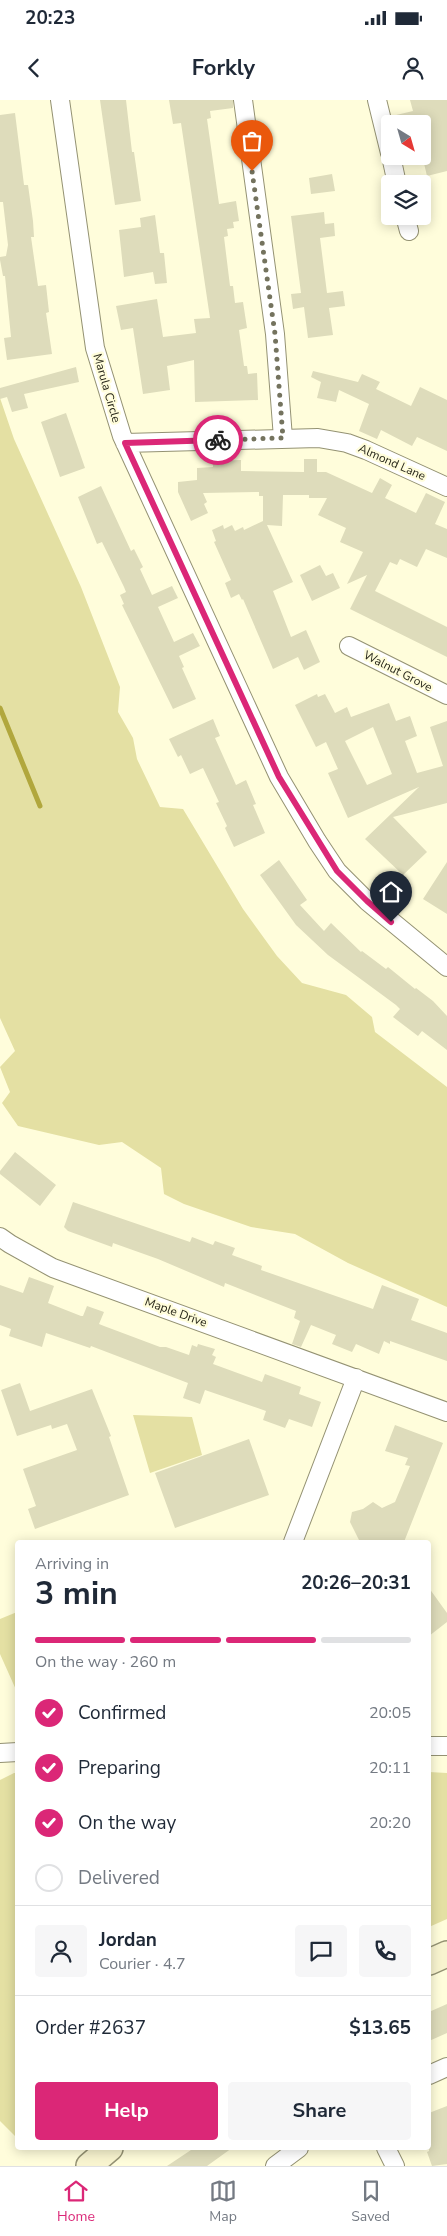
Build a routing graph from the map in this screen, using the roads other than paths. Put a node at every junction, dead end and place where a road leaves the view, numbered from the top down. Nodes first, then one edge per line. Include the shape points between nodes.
1 (60, 100) edge
2 (243, 100) edge
3 (377, 100) edge
4 (381, 117) edge
5 (283, 438) junction
6 (125, 443) junction
7 (447, 486) edge
8 (349, 646) dead end
9 (447, 695) edge
10 (447, 967) edge
11 (0, 1236) edge
12 (356, 1378) junction
13 (447, 1412) edge
14 (294, 1540) edge
15 (431, 1746) edge
16 (447, 1746) edge
17 (15, 1752) edge
18 (0, 1753) edge
19 (447, 1954) edge
20 (431, 1961) edge
21 (447, 2067) edge
22 (431, 2074) edge
23 (108, 2150) edge
24 (296, 2150) edge
25 (387, 2150) edge
26 (88, 2166) edge
27 (275, 2166) edge
28 (395, 2166) edge

1 - 6 street, Marula Circle via 95,348
2 - 5 street via 275,334
3 - 4 street
5 - 6 street, Almond Lane
5 - 7 street, Almond Lane via 318,438 347,443
6 - 10 street, Marula Circle via 279,777 317,841 337,871 367,901
8 - 9 street, Walnut Grove
11 - 12 street, Maple Drive via 53,1268
12 - 13 street, Maple Drive
12 - 14 street
15 - 16 street
17 - 18 street
19 - 20 main road
21 - 22 street
23 - 26 main road
24 - 27 street
25 - 28 street

